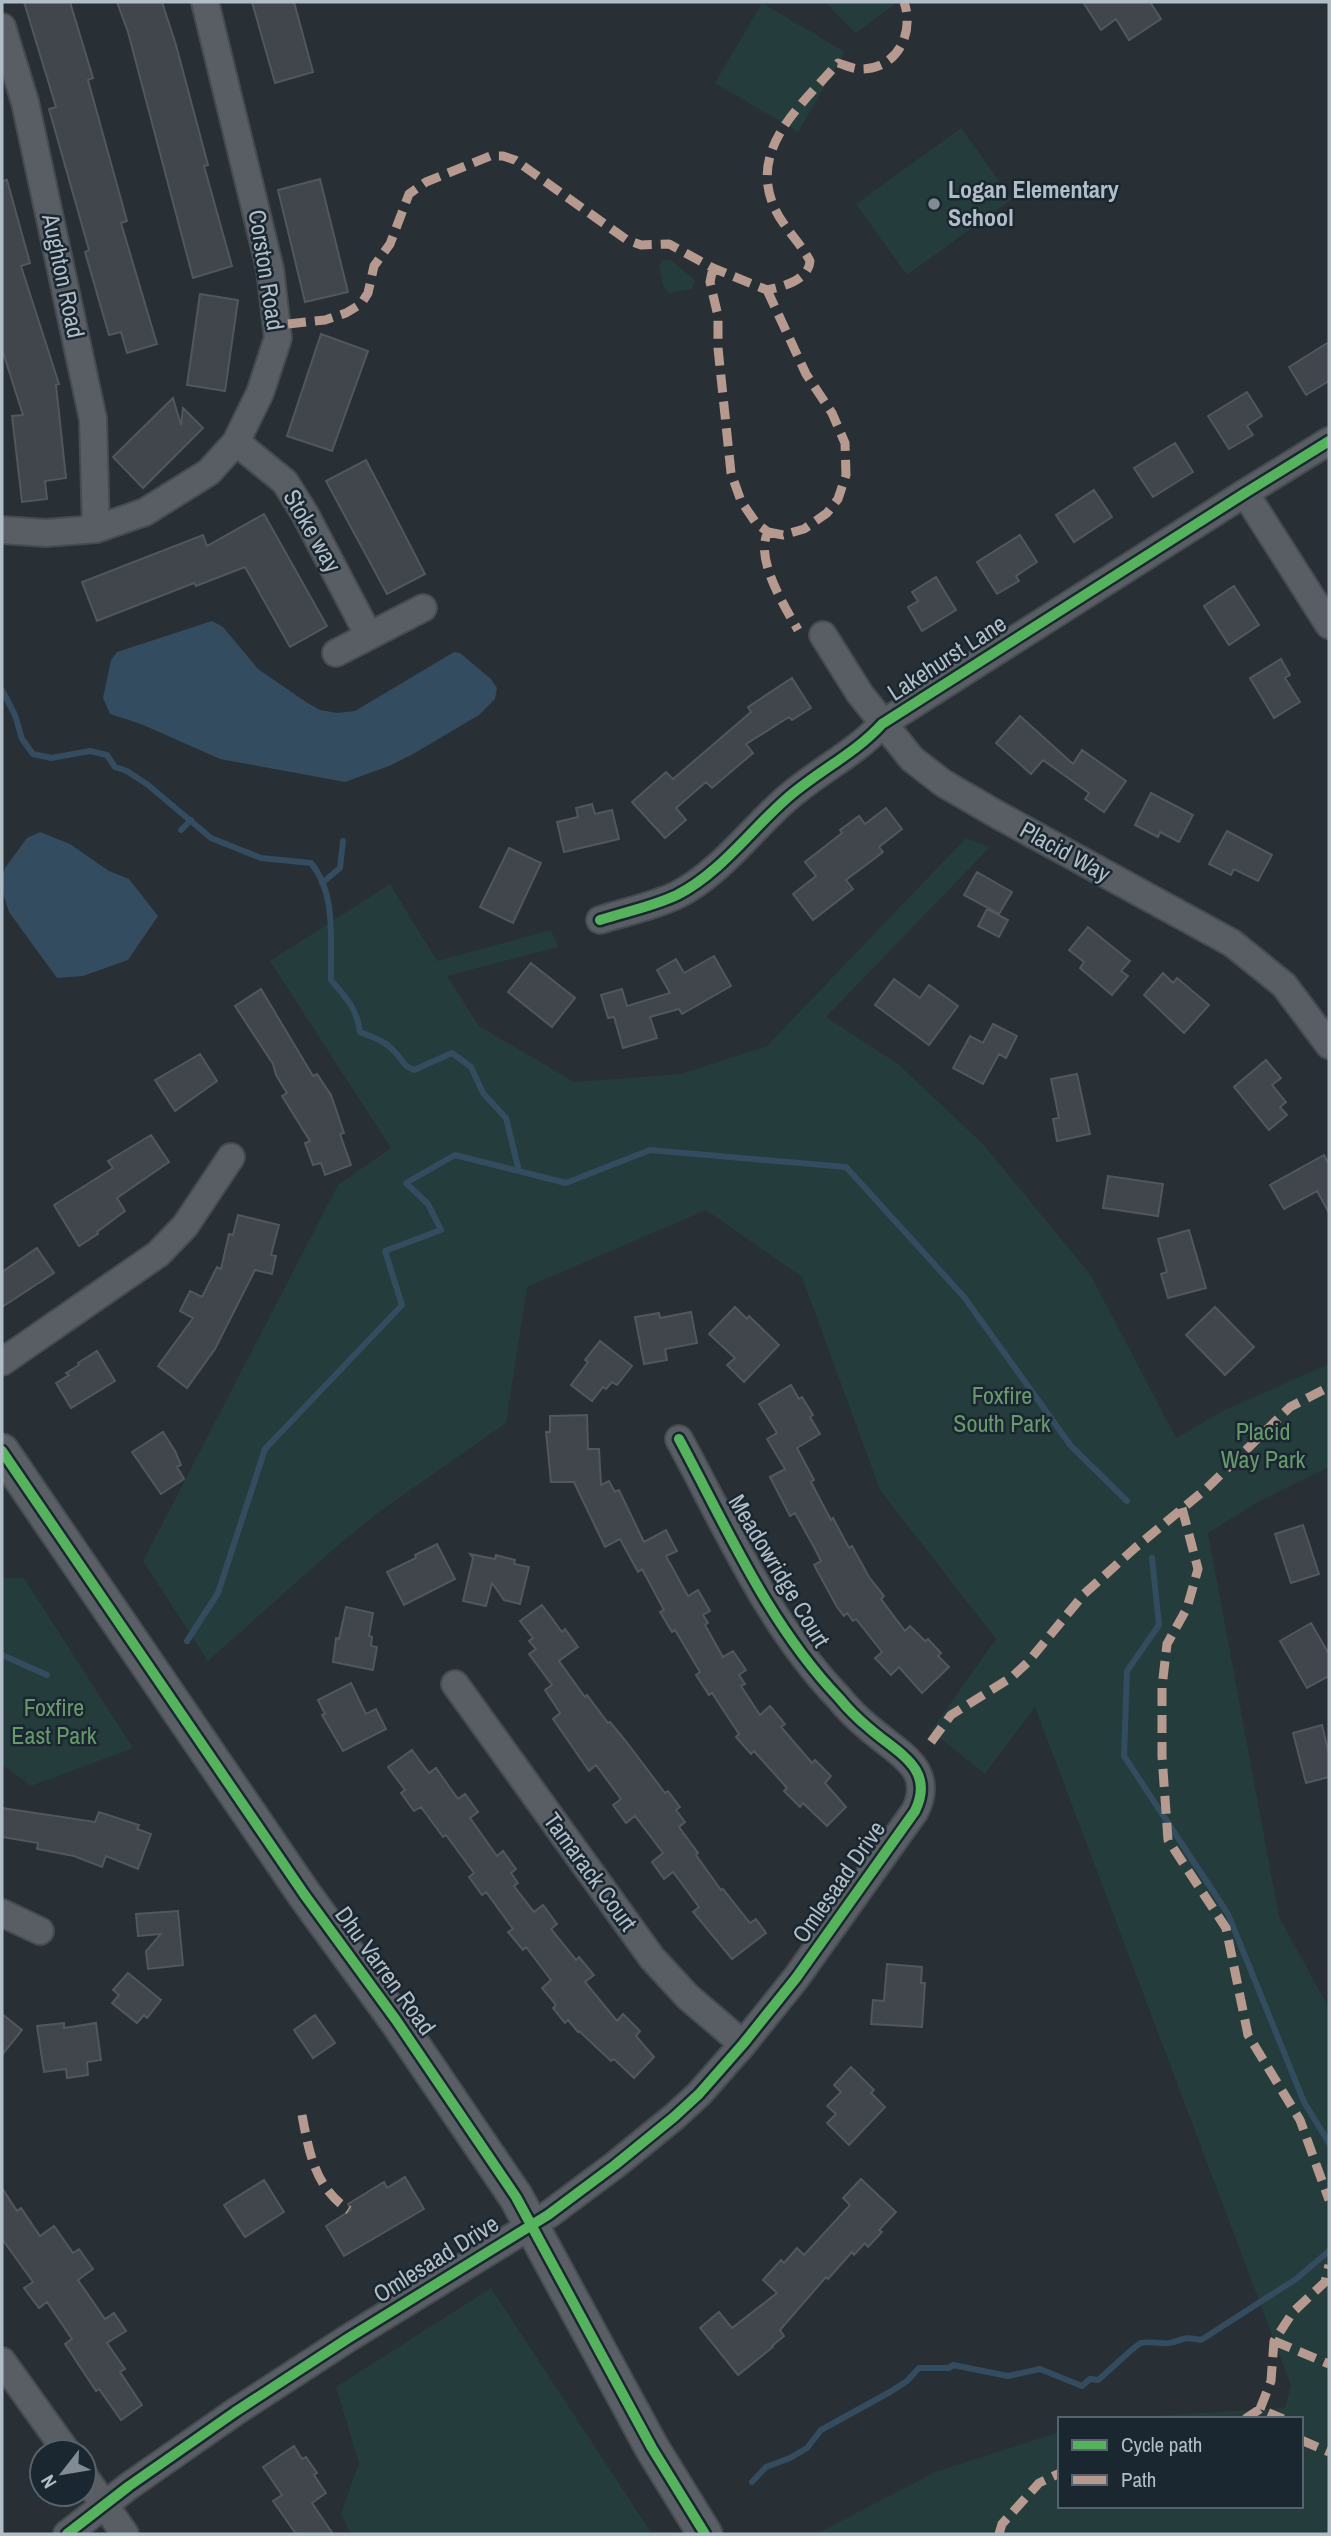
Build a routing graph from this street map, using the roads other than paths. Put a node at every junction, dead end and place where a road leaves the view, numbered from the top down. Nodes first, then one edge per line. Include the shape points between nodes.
1 (205, 2) edge
2 (2, 27) edge
3 (1329, 441) edge
4 (236, 442) junction
5 (1245, 493) junction
6 (96, 529) junction
7 (2, 530) edge
8 (423, 608) dead end
9 (1329, 625) edge
10 (823, 635) dead end
11 (369, 636) junction
12 (336, 653) dead end
13 (883, 724) junction
14 (600, 920) dead end
15 (1329, 1045) edge
16 (231, 1157) dead end
17 (2, 1362) edge
18 (679, 1440) dead end
19 (2, 1451) edge
20 (455, 1684) dead end
21 (915, 1811) joint
22 (2, 1913) edge
23 (40, 1931) dead end
24 (743, 2044) junction
25 (532, 2226) junction
26 (2, 2361) edge
27 (57, 2438) edge
28 (98, 2496) edge
29 (104, 2505) junction
30 (66, 2534) edge
31 (125, 2534) edge
32 (705, 2534) edge

1 - 4 street, Corston Road via 260,221 278,338 260,393
2 - 6 street, Aughton Road via 25,102 93,419
3 - 5 street, Lakehurst Lane
4 - 6 street, Corston Road via 209,472 145,512
4 - 11 street, Stoke way via 285,482
5 - 9 street
5 - 13 street, Lakehurst Lane
6 - 7 street, Corston Road
8 - 11 street
10 - 13 street, Placid Way
11 - 12 street
13 - 14 street, Lakehurst Lane via 867,741 785,799 704,878 676,895
13 - 15 street, Placid Way via 912,759 943,783 1232,943 1284,985
16 - 17 street via 185,1227 158,1254
18 - 21 street, Meadowridge Court via 788,1635 836,1696 917,1770 922,1793
19 - 25 main road, Dhu Varren Road
20 - 24 street, Tamarack Court via 652,1958 688,1997
21 - 24 street, Omlesaad Drive
22 - 23 street
24 - 25 street, Omlesaad Drive via 674,2117
25 - 29 street, Omlesaad Drive via 245,2405
25 - 32 main road, Dhu Varren Road via 652,2448
26 - 27 street
28 - 29 street
29 - 30 street, Omlesaad Drive
29 - 31 street

